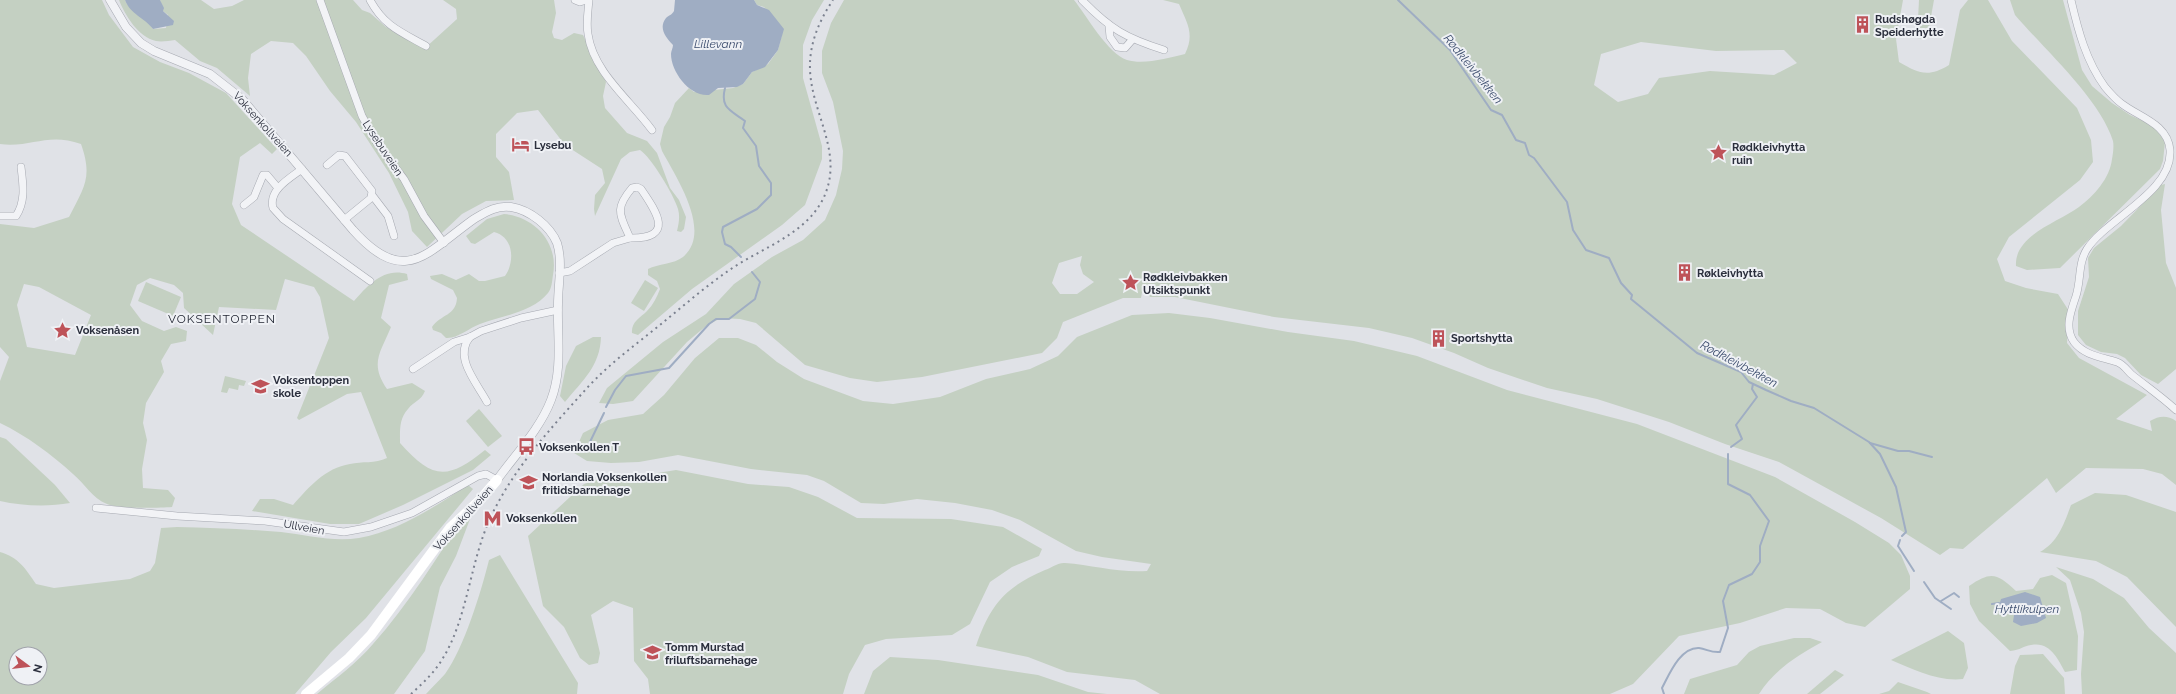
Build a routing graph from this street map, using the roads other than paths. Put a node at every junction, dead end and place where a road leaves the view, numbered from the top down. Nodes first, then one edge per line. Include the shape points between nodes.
1 (110, 0) edge
2 (320, 0) edge
3 (370, 0) edge
4 (575, 0) edge
5 (588, 0) edge
6 (1082, 0) edge
7 (2071, 0) edge
8 (1109, 26) junction
9 (1132, 40) junction
10 (426, 46) dead end
11 (1164, 50) dead end
12 (652, 130) dead end
13 (327, 165) dead end
14 (21, 167) dead end
15 (302, 169) junction
16 (278, 188) junction
17 (372, 195) junction
18 (244, 205) dead end
19 (0, 216) edge
20 (344, 220) junction
21 (394, 236) dead end
22 (630, 238) junction
23 (444, 243) junction
24 (559, 273) junction
25 (370, 281) dead end
26 (558, 310) junction
27 (470, 337) junction
28 (413, 369) dead end
29 (488, 402) dead end
30 (2176, 410) edge
31 (497, 480) junction
32 (96, 508) dead end
33 (306, 694) edge

1 - 15 street, Voksenkollveien via 126,27 141,43 154,51 206,72 236,93
2 - 23 street, Lysebuveien via 362,116 377,143 404,179
3 - 10 street via 379,16 388,24
4 - 5 street
5 - 12 street via 587,27 594,52 610,79
6 - 8 street
7 - 30 street via 2081,37 2096,74 2121,104 2159,128 2167,138 2170,152 2166,170 2154,186 2094,240 2085,252 2078,291 2070,316 2069,332 2083,350 2123,366
8 - 9 street
8 - 9 street via 1110,37 1117,47 1125,48
9 - 11 street
13 - 17 street via 339,155 345,156 372,191
14 - 19 street via 21,209 16,216
15 - 16 street
15 - 20 street, Voksenkollveien
16 - 18 street via 267,175 263,175 254,197
16 - 25 street via 272,202 277,214
17 - 20 street
17 - 21 street via 388,216
20 - 23 street, Voksenkollveien via 370,248 393,260 415,260
22 - 22 street via 648,236 655,233 658,226 657,213 637,187 632,188 619,206
22 - 24 street via 613,243 570,271
23 - 24 street, Voksenkollveien via 488,211 501,207 517,209 538,220 553,236 558,247
24 - 26 street, Voksenkollveien
26 - 27 street via 488,328
26 - 31 street, Voksenkollveien via 558,372 552,398 539,422
27 - 28 street via 454,342
27 - 29 street via 463,349 464,360
31 - 32 street, Ullveien via 486,474 478,476 412,513 371,527 344,532 265,521
31 - 33 main road, Voksenkollveien via 450,528 371,635 349,658

